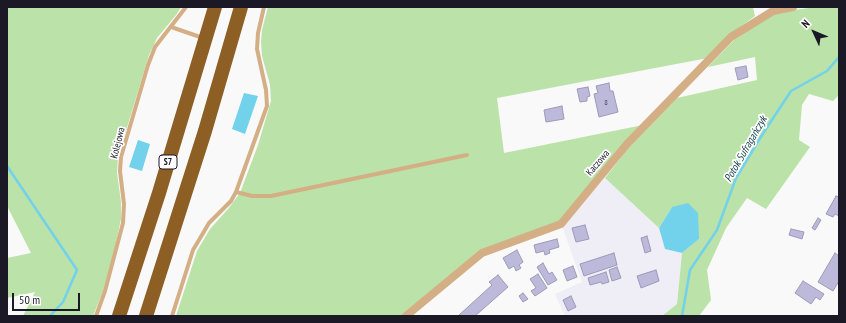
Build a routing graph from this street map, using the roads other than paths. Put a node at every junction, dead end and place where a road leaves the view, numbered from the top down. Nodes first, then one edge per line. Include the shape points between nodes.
1 (186, 7) edge
2 (215, 7) edge
3 (242, 7) edge
4 (264, 7) edge
5 (793, 7) edge
6 (171, 26) junction
7 (206, 39) junction
8 (467, 155) dead end
9 (236, 192) junction
10 (96, 316) edge
11 (119, 316) edge
12 (146, 316) edge
13 (172, 316) edge
14 (406, 316) edge

1 - 6 lane, Kolejowa
2 - 7 highway, S7
3 - 12 highway
4 - 9 lane via 257,49 267,106
5 - 14 street, Kaczowa via 773,11 731,37 628,144 561,224 482,253
6 - 7 lane
6 - 10 lane, Kolejowa via 155,47 148,65 121,157 123,223
7 - 11 highway, S7
8 - 9 lane via 271,196 252,196
9 - 13 lane via 209,224 193,250

